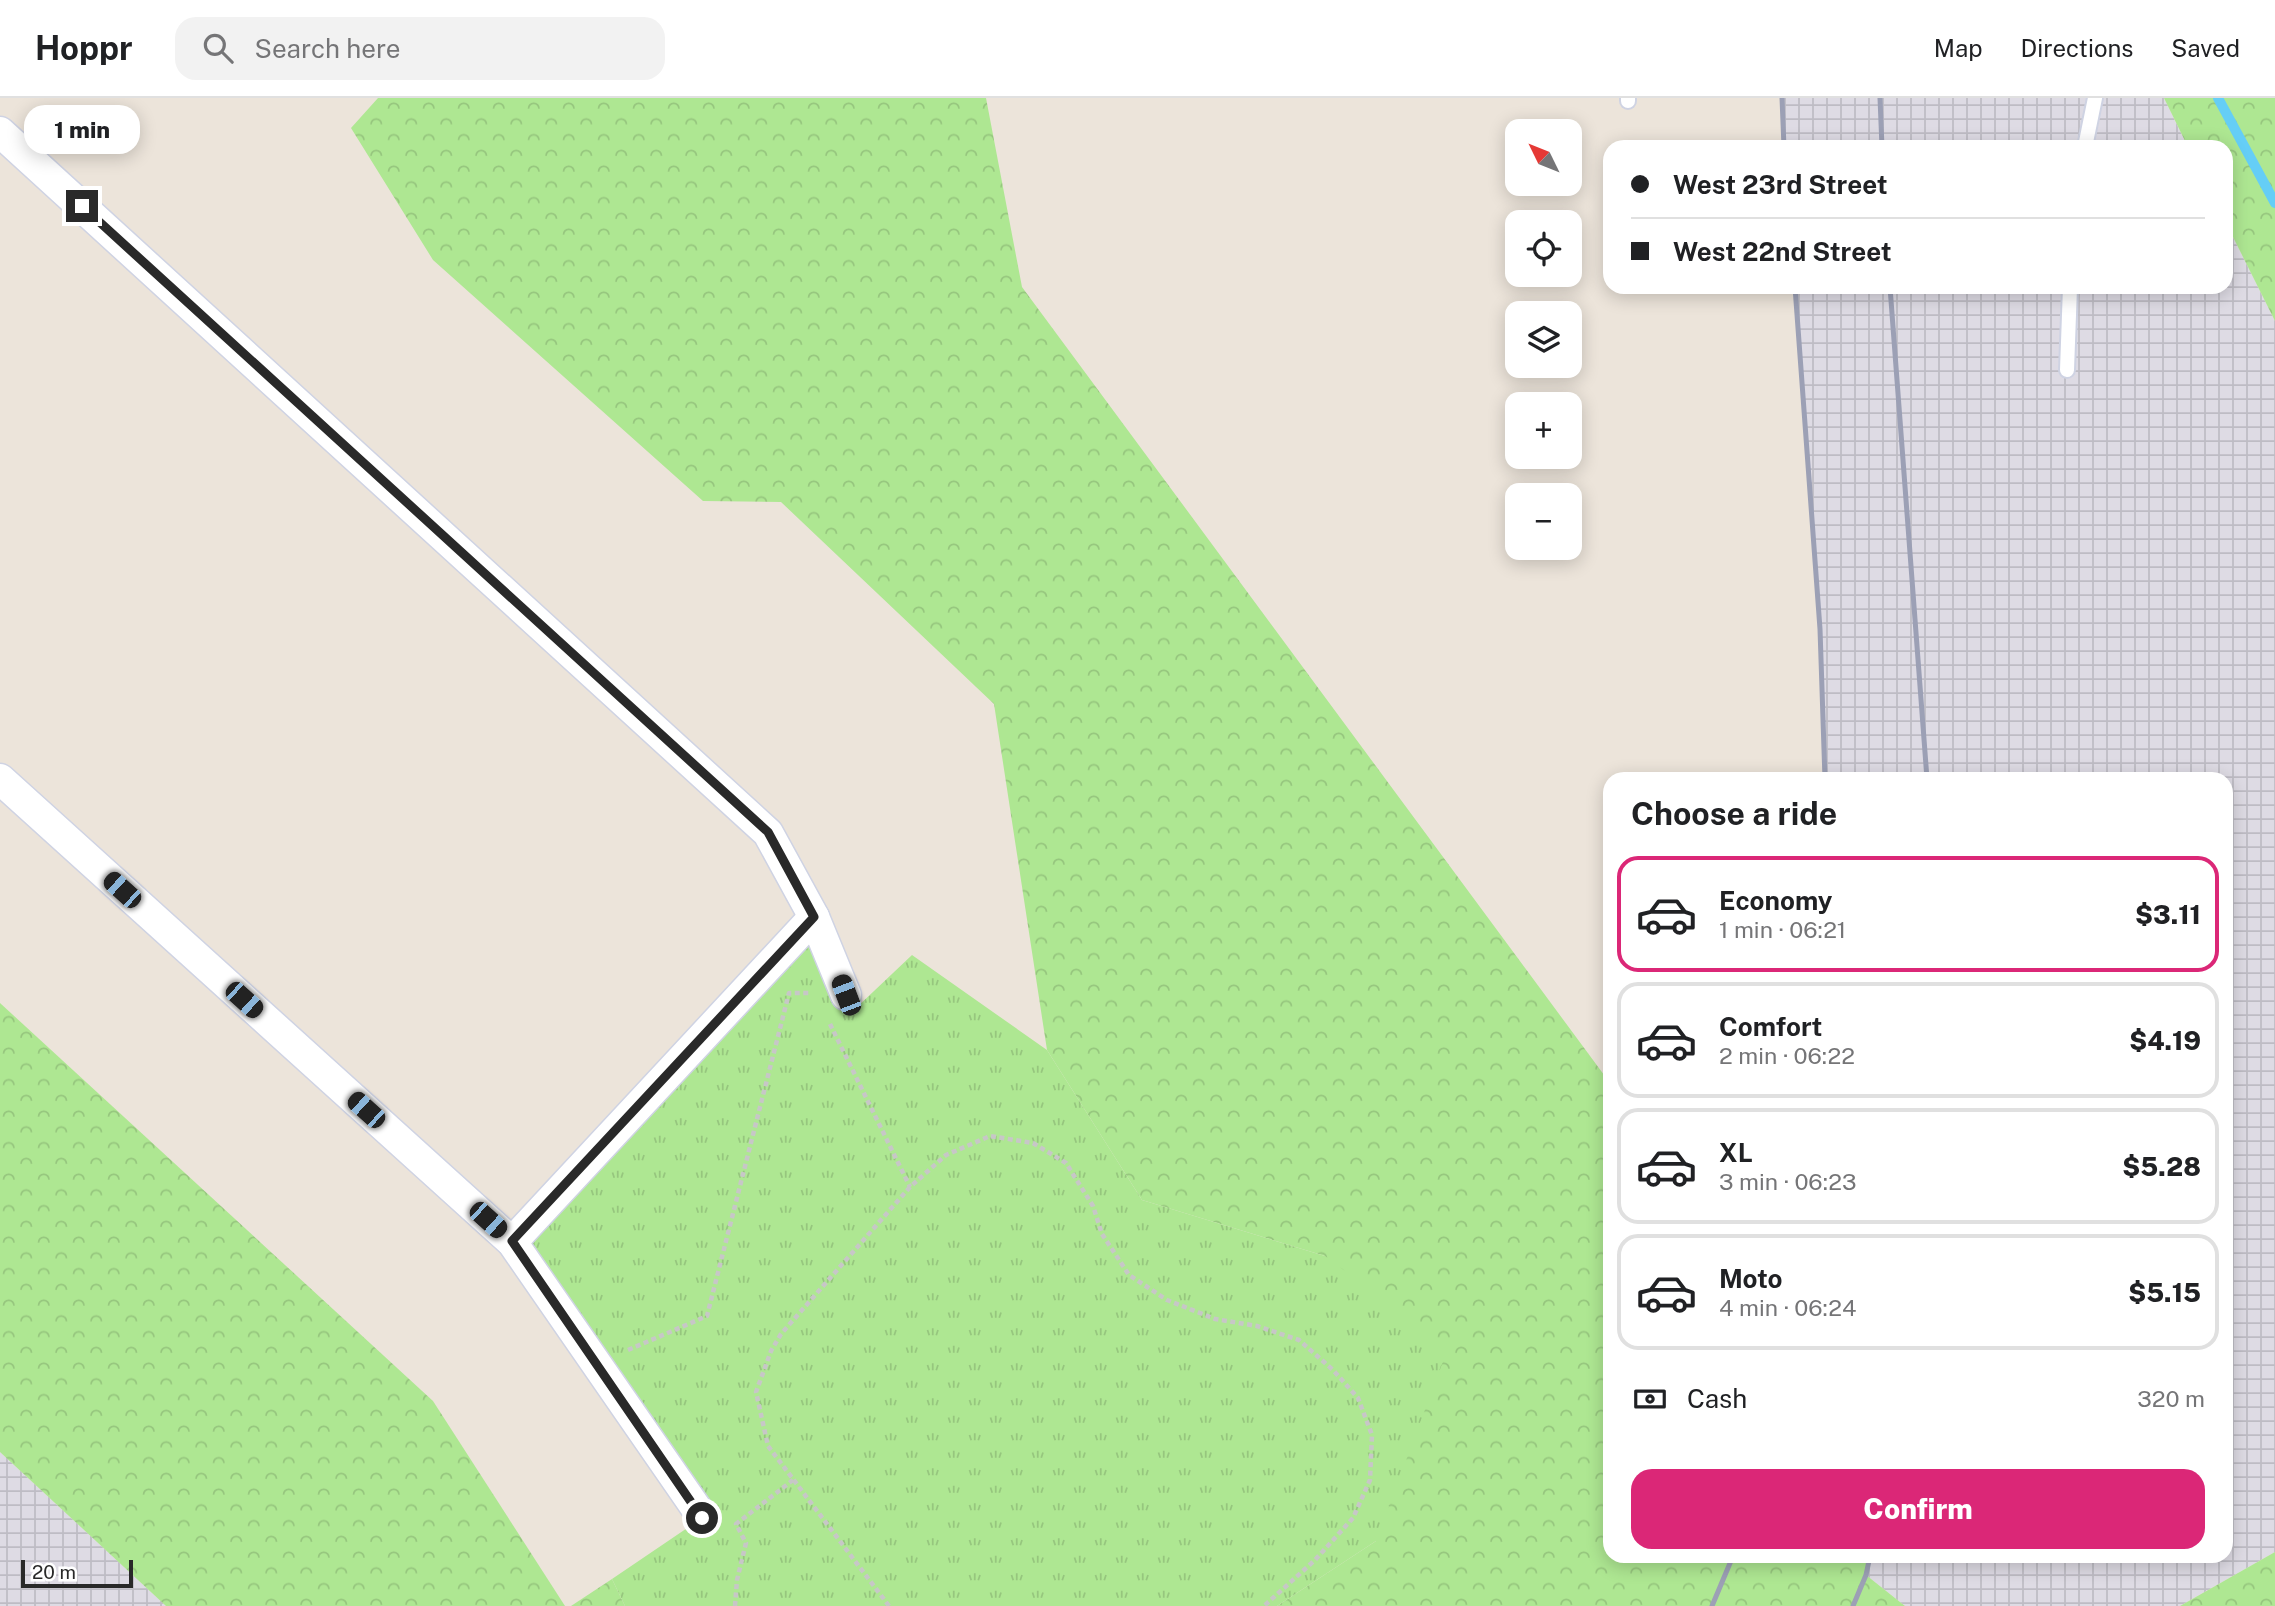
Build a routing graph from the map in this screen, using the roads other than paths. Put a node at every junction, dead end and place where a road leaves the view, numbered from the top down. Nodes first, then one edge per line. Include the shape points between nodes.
1 (2095, 98) edge
2 (0, 132) edge
3 (2086, 140) edge
4 (2070, 294) edge
5 (2067, 370) dead end
6 (0, 779) edge
7 (814, 917) junction
8 (836, 1006) road end
9 (512, 1241) junction
10 (702, 1518) dead end

1 - 3 lane
2 - 7 street via 768,832
4 - 5 lane
6 - 9 street
7 - 8 street
7 - 9 street
9 - 10 street

